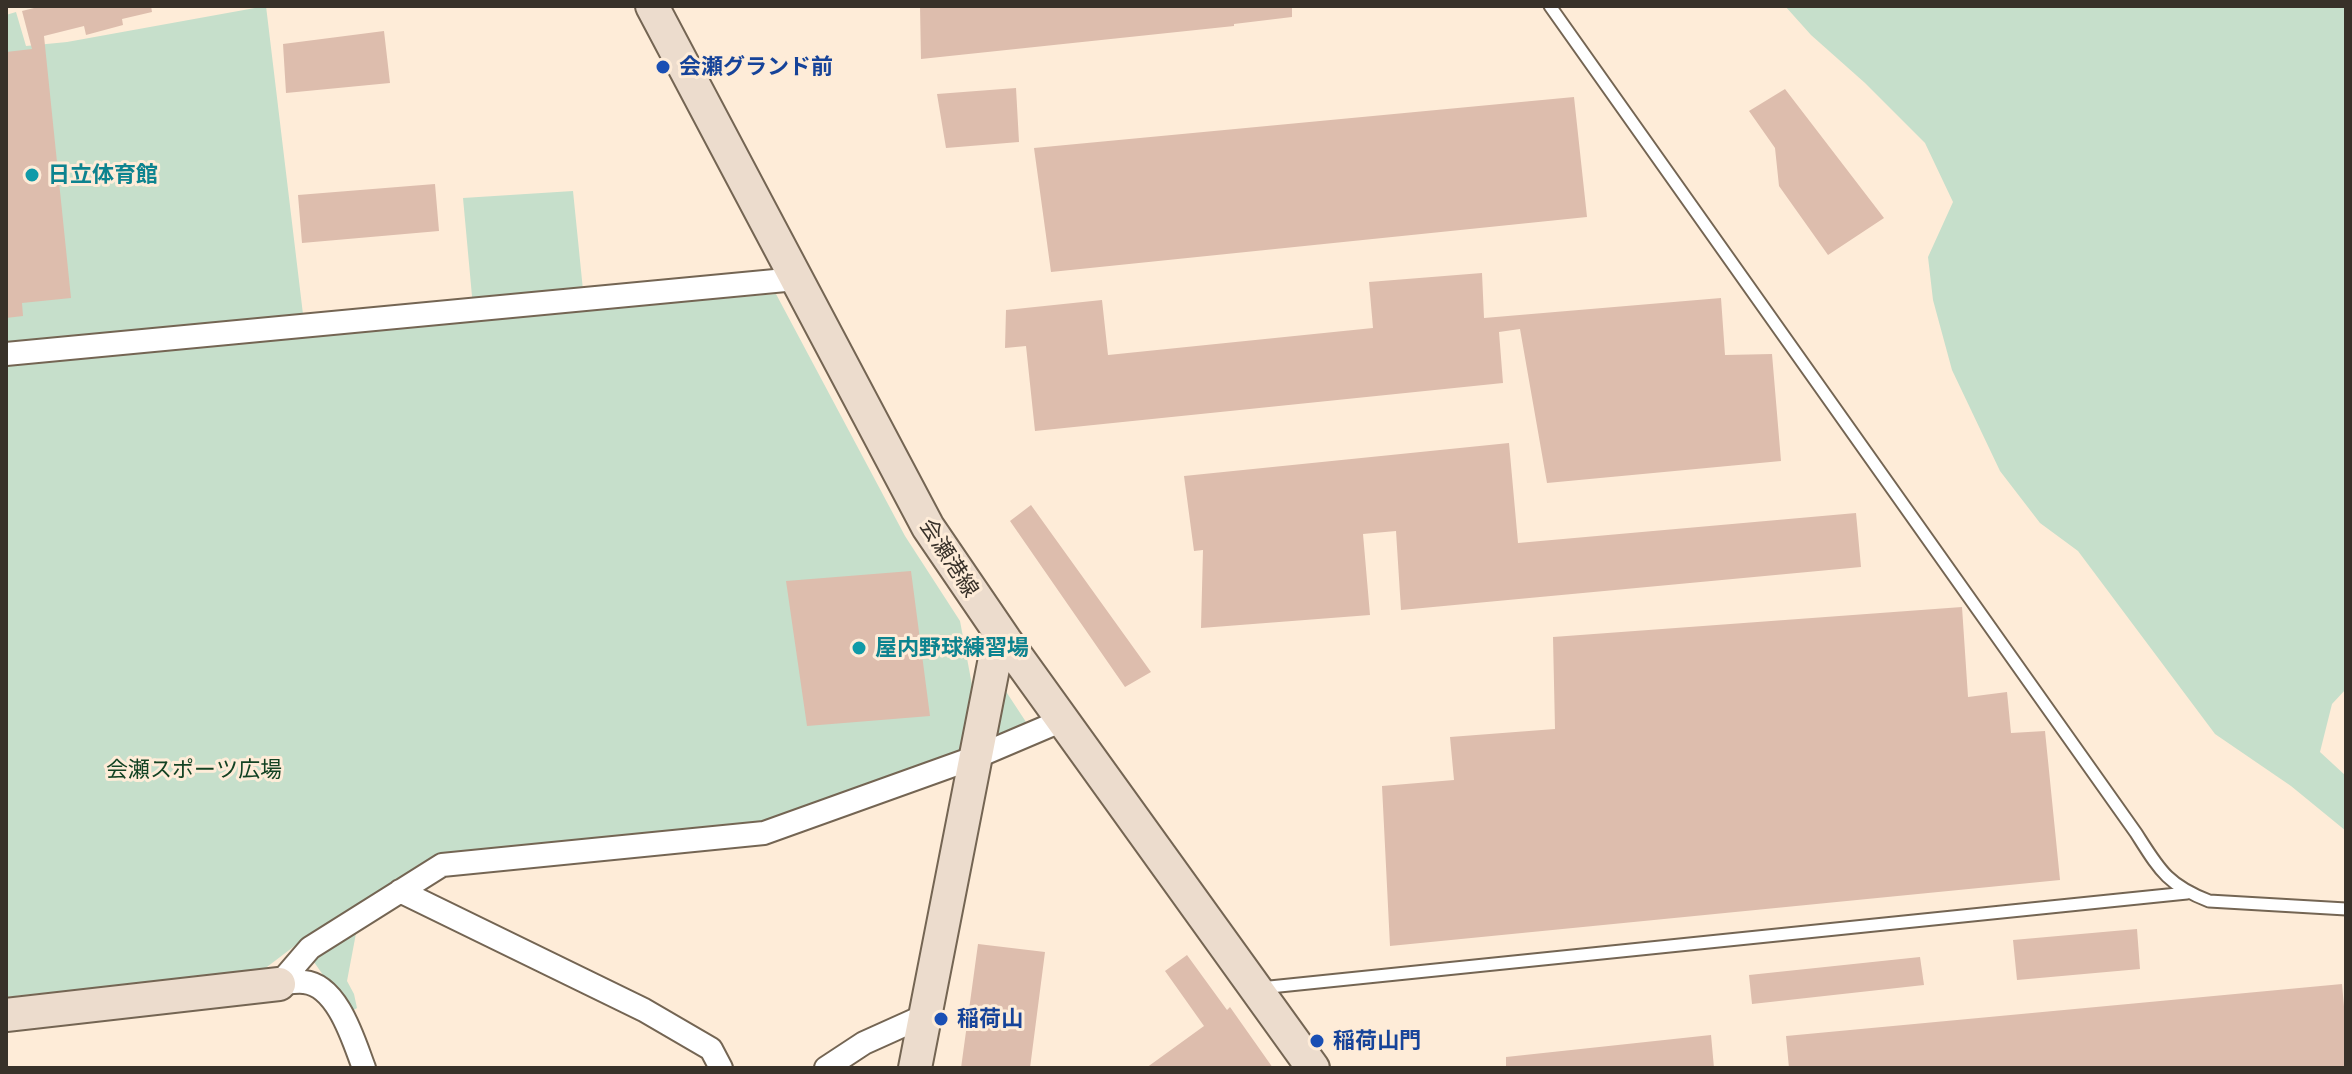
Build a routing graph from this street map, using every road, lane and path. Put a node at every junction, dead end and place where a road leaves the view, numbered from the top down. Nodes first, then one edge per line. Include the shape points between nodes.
1 (652, 6) edge
2 (1550, 6) edge
3 (796, 279) junction
4 (6, 354) edge
5 (1005, 640) junction
6 (1063, 720) junction
7 (976, 757) junction
8 (400, 891) junction
9 (2187, 893) junction
10 (2346, 909) edge
11 (279, 984) junction
12 (1255, 988) junction
13 (6, 1015) edge
14 (924, 1016) junction
15 (364, 1068) edge
16 (721, 1068) edge
17 (826, 1068) edge
18 (915, 1068) edge
19 (1313, 1068) edge

1 - 3 main road, 会瀬港線
2 - 9 lane via 2162,874
3 - 4 street
3 - 5 main road, 会瀬港線 via 928,527
5 - 6 main road, 会瀬港線
5 - 7 main road via 995,658
6 - 7 street
6 - 12 main road, 会瀬港線
7 - 8 street via 764,833 442,865
7 - 14 main road
8 - 11 street via 310,948
8 - 16 street via 644,1010 711,1049
9 - 10 lane via 2238,904
9 - 12 lane
11 - 13 main road
11 - 15 street via 306,982 320,988 343,1015
12 - 19 main road, 会瀬港線
14 - 17 street via 864,1043
14 - 18 main road

